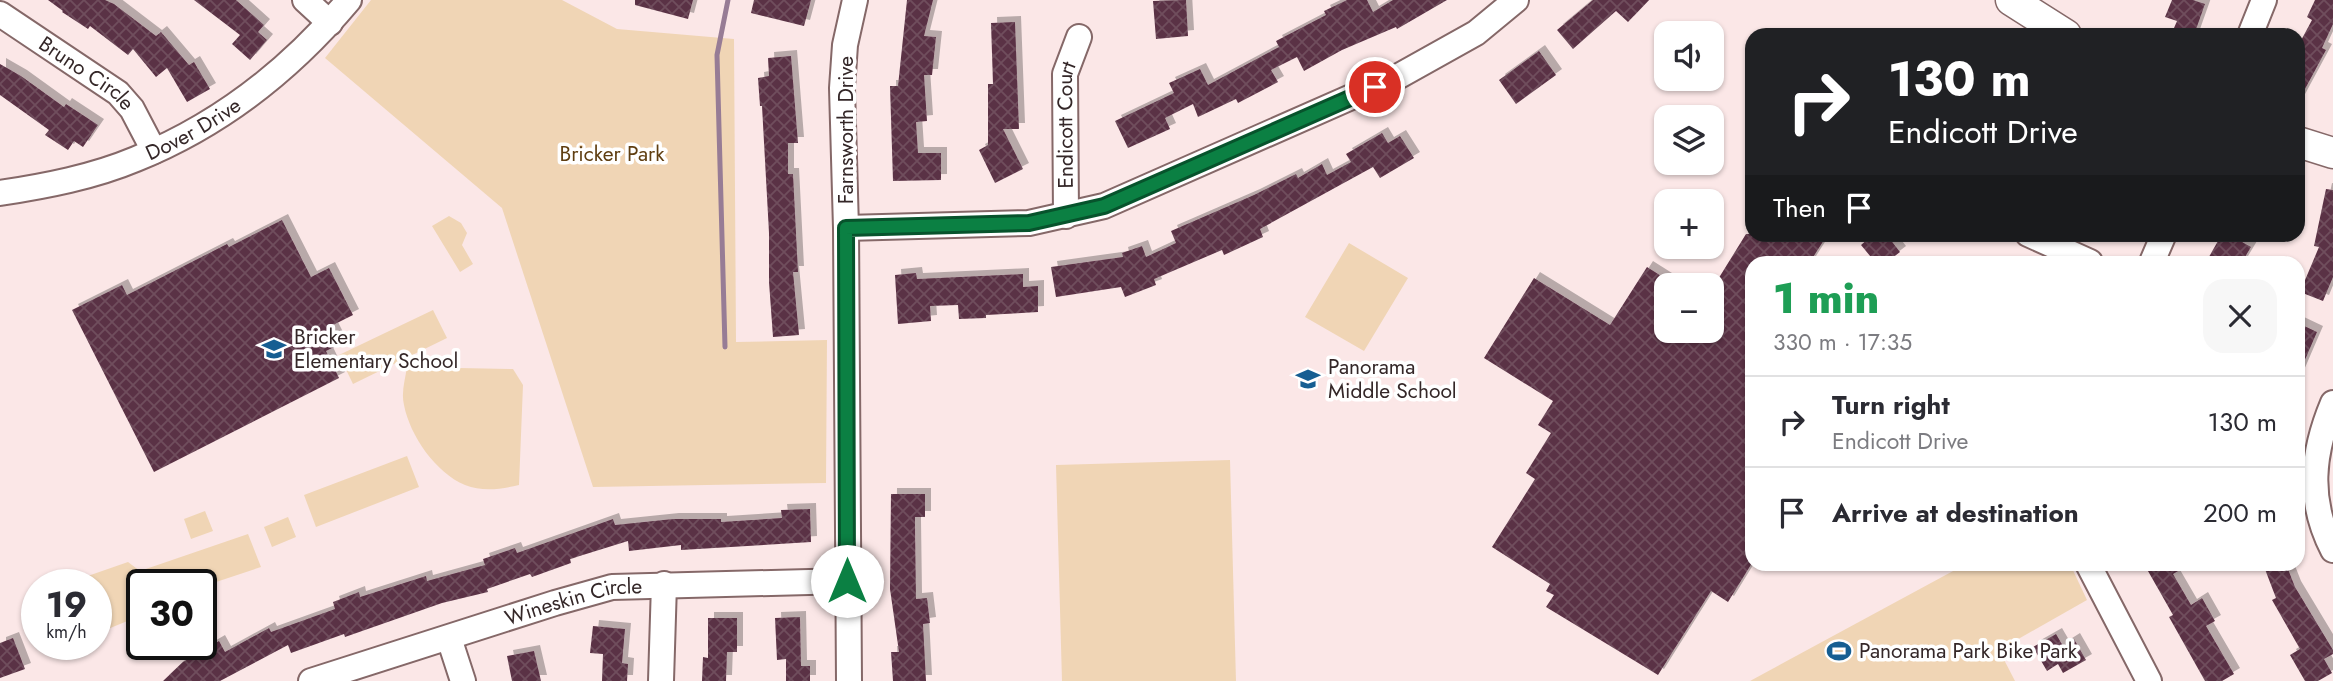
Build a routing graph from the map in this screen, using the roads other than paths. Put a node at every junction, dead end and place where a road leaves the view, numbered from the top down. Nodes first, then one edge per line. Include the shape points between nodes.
1 (305, 0) edge
2 (349, 0) edge
3 (855, 0) edge
4 (1516, 0) edge
5 (2011, 0) edge
6 (2264, 0) edge
7 (0, 14) edge
8 (330, 23) junction
9 (2055, 28) edge
10 (2252, 28) edge
11 (1079, 37) dead end
12 (2305, 144) edge
13 (154, 151) junction
14 (2333, 153) edge
15 (0, 193) edge
16 (1066, 216) junction
17 (846, 228) junction
18 (2046, 242) edge
19 (2077, 256) edge
20 (2333, 403) edge
21 (2333, 550) edge
22 (2092, 571) edge
23 (847, 581) junction
24 (663, 584) junction
25 (449, 638) junction
26 (311, 681) edge
27 (463, 681) edge
28 (661, 681) edge
29 (849, 681) edge
30 (2149, 681) edge

1 - 8 street
2 - 8 street, Dover Drive
3 - 17 street, Farnsworth Drive via 842,88
4 - 16 street via 1476,33 1399,76 1104,206
5 - 9 main road
6 - 10 street
7 - 13 street, Bruno Circle via 118,93
8 - 13 street, Dover Drive via 247,98
11 - 16 street, Endicott Court via 1065,74
12 - 14 main road
13 - 15 street, Dover Drive via 80,177
16 - 17 street via 1029,223
17 - 23 street, Farnsworth Drive
18 - 19 street
20 - 21 street via 2316,453 2315,480 2317,508
22 - 30 street
23 - 24 street, Wineskin Circle
23 - 29 street, Farnsworth Drive
24 - 25 street, Wineskin Circle via 612,587
24 - 28 street
25 - 26 street, Wineskin Circle
25 - 27 street

